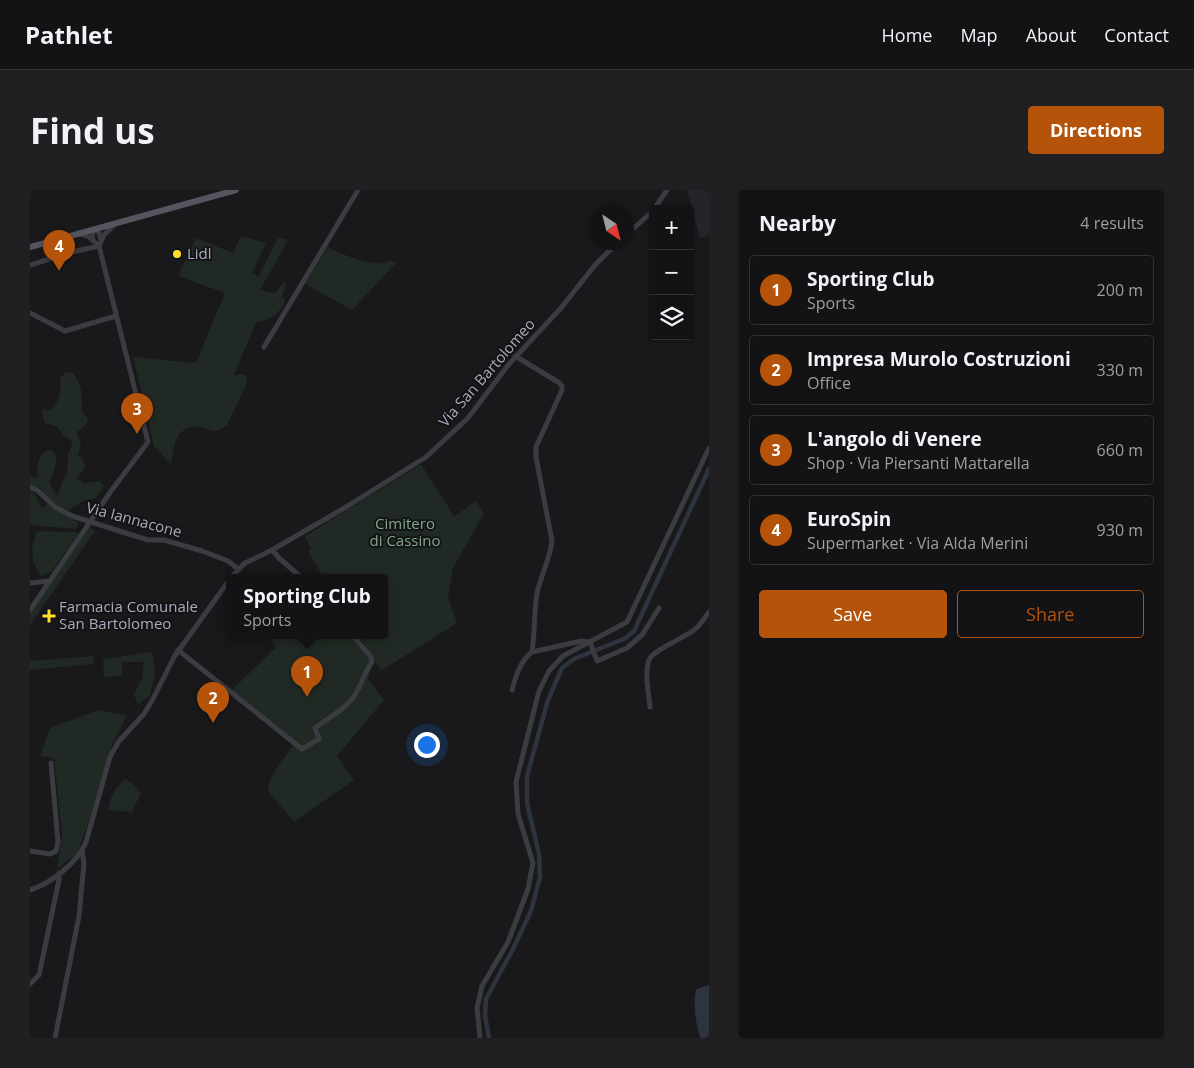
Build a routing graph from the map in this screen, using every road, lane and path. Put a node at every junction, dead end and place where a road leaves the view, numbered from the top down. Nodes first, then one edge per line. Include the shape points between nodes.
1 (236, 190) edge
2 (358, 190) edge
3 (667, 190) edge
4 (657, 205) edge
5 (649, 214) edge
6 (116, 223) junction
7 (634, 228) edge
8 (94, 229) junction
9 (78, 234) junction
10 (93, 241) junction
11 (100, 243) junction
12 (30, 247) edge
13 (610, 250) edge
14 (30, 265) edge
15 (30, 313) edge
16 (116, 316) junction
17 (264, 347) dead end
18 (515, 356) junction
19 (709, 448) edge
20 (30, 487) edge
21 (90, 522) junction
22 (272, 550) junction
23 (238, 569) junction
24 (234, 574) edge
25 (297, 574) edge
26 (49, 581) junction
27 (30, 583) edge
28 (226, 584) edge
29 (659, 608) dead end
30 (30, 610) edge
31 (709, 612) edge
32 (707, 619) edge
33 (355, 639) edge
34 (590, 642) junction
35 (178, 650) junction
36 (532, 652) junction
37 (512, 690) dead end
38 (650, 707) dead end
39 (51, 762) dead end
40 (30, 851) edge
41 (82, 852) junction
42 (59, 873) junction
43 (30, 890) edge
44 (30, 984) edge
45 (55, 1038) edge
46 (480, 1038) edge

1 - 6 main road
2 - 17 street
3 - 4 street
5 - 7 street
6 - 8 main road
6 - 11 street
8 - 9 main road
8 - 10 street
8 - 11 street via 99,234
9 - 10 street
9 - 12 main road
10 - 11 street
11 - 14 street
11 - 16 street
13 - 18 street, Via San Bartolomeo
15 - 16 street via 65,331
16 - 21 street via 148,440
18 - 22 street, Via San Bartolomeo via 468,418 426,457
18 - 36 street via 562,386 536,447 552,541 537,595
19 - 34 street via 627,622
20 - 21 street, Via Iannacone via 61,512
21 - 23 street, Via Iannacone via 215,556
21 - 26 street
22 - 23 street, Via San Bartolomeo
22 - 25 street
23 - 24 street, Via San Bartolomeo
26 - 27 street
26 - 30 street
28 - 35 street, Via San Bartolomeo
29 - 34 street via 642,635 627,648 597,661
31 - 32 street
32 - 38 street via 649,660
33 - 35 street via 372,662 356,694 345,707 315,728 319,739 302,749
34 - 36 street via 581,641
34 - 46 street via 556,661 538,691 516,782 518,814 533,863 528,889 508,942 482,986 476,1008
35 - 41 street, Via San Bartolomeo via 144,714 110,757
36 - 37 street via 519,669
39 - 40 street via 58,842 56,850 50,854
41 - 42 street
41 - 45 street via 84,863 79,916
42 - 43 street
42 - 44 street via 42,965 39,975

